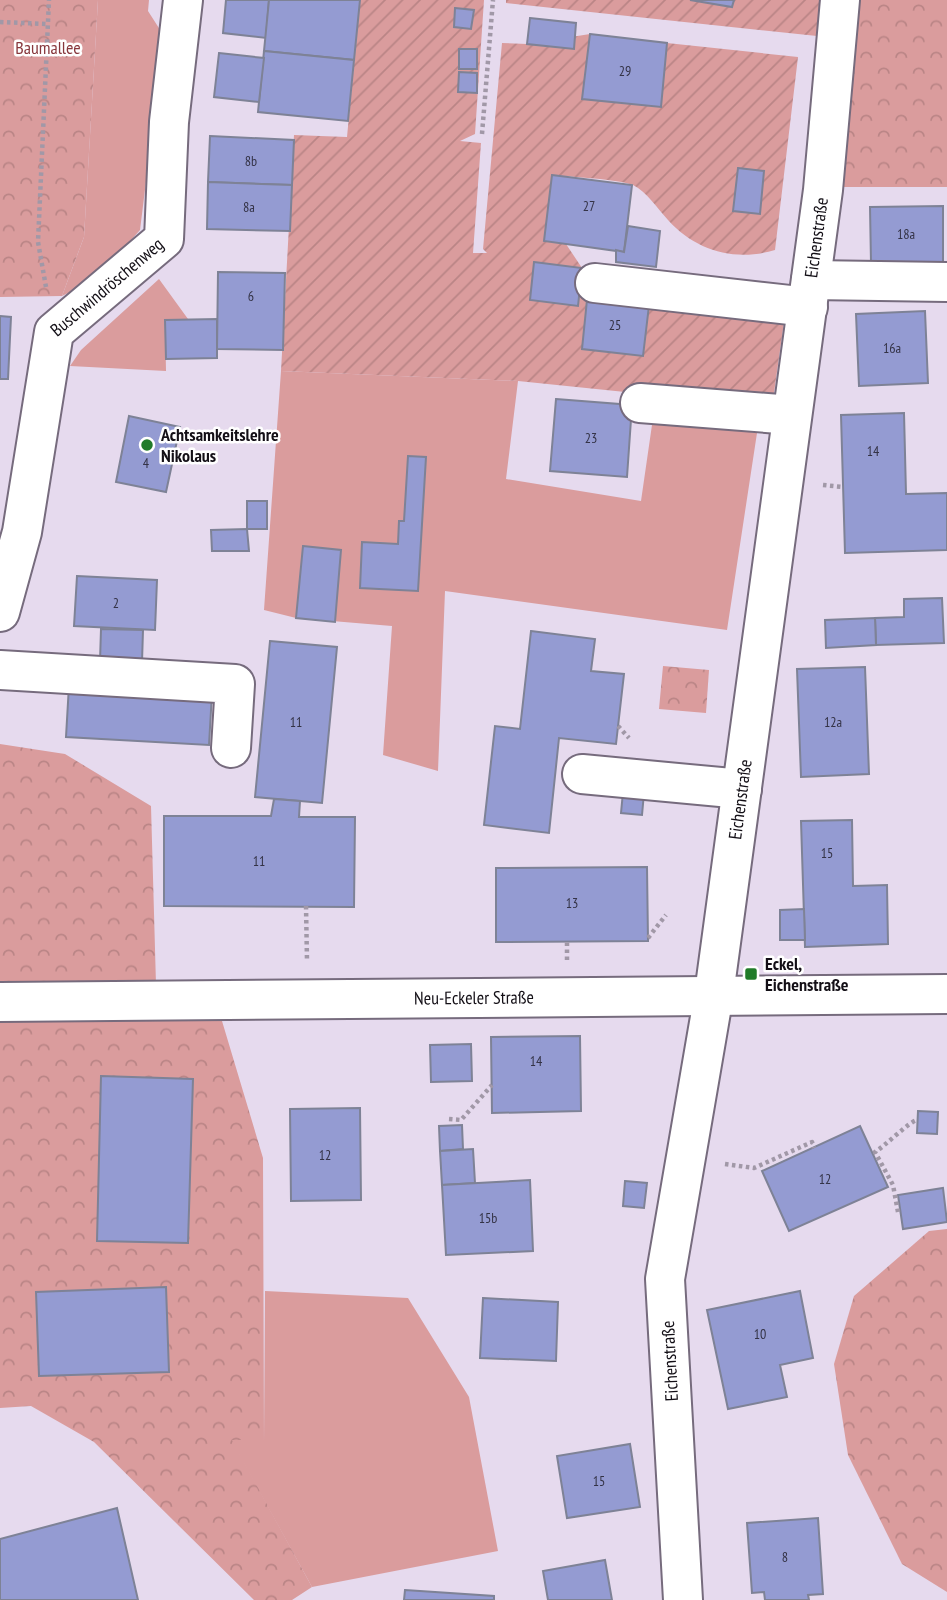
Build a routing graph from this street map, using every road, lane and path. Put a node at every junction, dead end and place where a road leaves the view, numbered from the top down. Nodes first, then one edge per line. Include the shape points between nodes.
1 (49, 0) edge
2 (183, 0) edge
3 (493, 0) edge
4 (840, 0) edge
5 (0, 22) edge
6 (47, 24) junction
7 (482, 134) dead end
8 (595, 282) dead end
9 (947, 282) edge
10 (809, 293) junction
11 (54, 332) junction
12 (640, 403) dead end
13 (792, 415) junction
14 (0, 611) edge
15 (0, 670) edge
16 (231, 748) dead end
17 (582, 774) dead end
18 (742, 789) junction
19 (306, 906) dead end
20 (666, 915) dead end
21 (648, 938) dead end
22 (714, 994) junction
23 (947, 994) edge
24 (307, 998) junction
25 (0, 1002) edge
26 (492, 1085) dead end
27 (449, 1119) dead end
28 (917, 1120) dead end
29 (814, 1147) dead end
30 (685, 1159) junction
31 (898, 1212) dead end
32 (683, 1600) edge

1 - 6 path
2 - 11 street, Buschwindröschenweg via 169,122 164,239
3 - 7 path
4 - 10 street, Eichenstraße
5 - 6 path
6 - 11 path via 38,242
8 - 10 street
9 - 10 street
10 - 13 street, Eichenstraße
11 - 14 street, Buschwindröschenweg via 22,532
12 - 13 street
13 - 18 street, Eichenstraße
15 - 16 street via 235,684
17 - 18 street
18 - 22 street, Eichenstraße
19 - 24 path
20 - 21 path
22 - 23 street, Neu-Eckeler Straße
22 - 24 street, Neu-Eckeler Straße
22 - 30 street, Eichenstraße
24 - 25 street, Neu-Eckeler Straße
26 - 27 path via 461,1119
28 - 31 path via 875,1152 893,1185
29 - 30 path via 812,1142 754,1168
30 - 32 street, Eichenstraße via 665,1279

